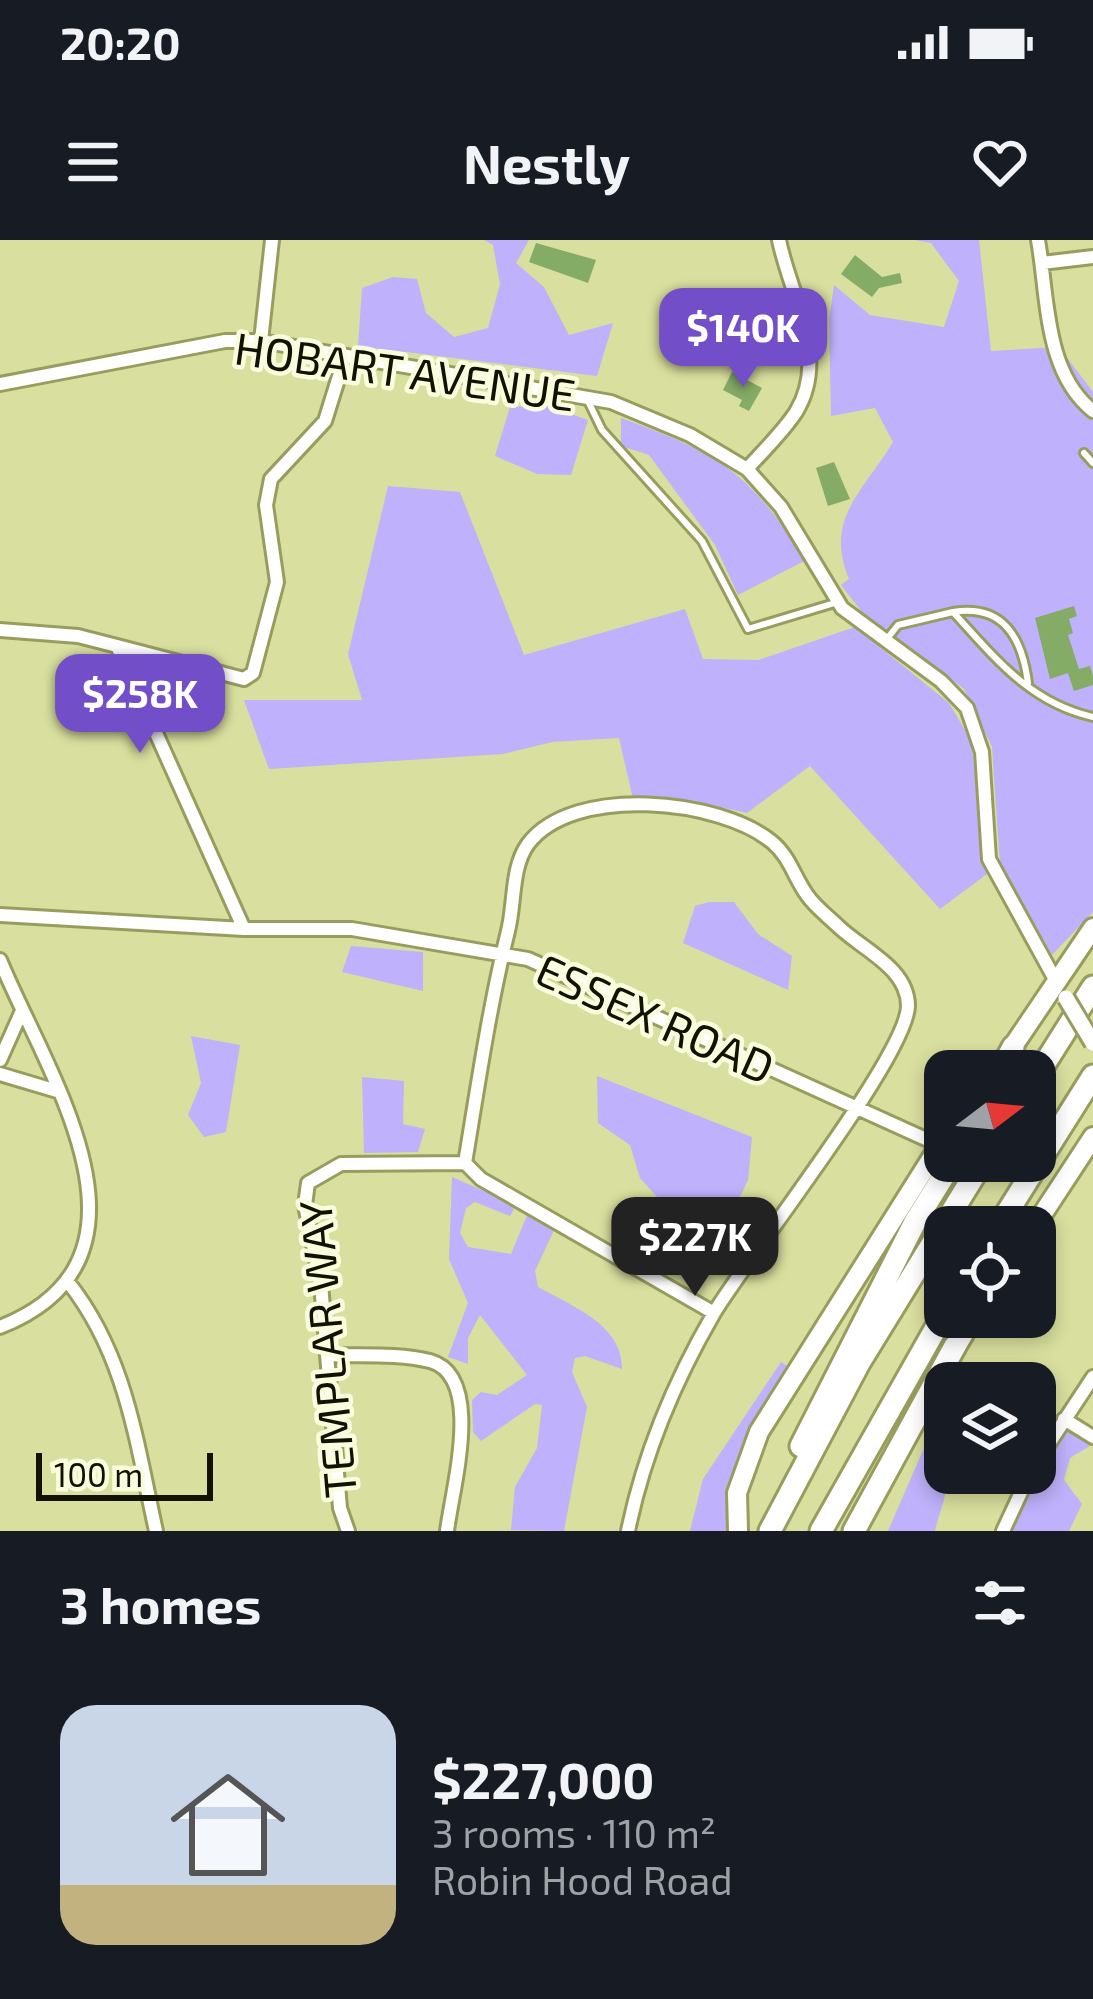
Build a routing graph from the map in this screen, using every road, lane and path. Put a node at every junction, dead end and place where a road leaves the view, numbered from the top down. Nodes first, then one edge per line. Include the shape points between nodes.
1 (272, 240) edge
2 (779, 240) edge
3 (1038, 240) edge
4 (1093, 256) edge
5 (1042, 263) junction
6 (261, 341) junction
7 (345, 356) junction
8 (0, 384) edge
9 (588, 398) junction
10 (1093, 411) edge
11 (1084, 452) dead end
12 (1093, 463) edge
13 (747, 469) junction
14 (838, 602) junction
15 (952, 612) junction
16 (0, 631) edge
17 (886, 640) junction
18 (118, 646) junction
19 (1028, 683) junction
20 (1093, 717) edge
21 (0, 915) edge
22 (1093, 928) edge
23 (244, 929) junction
24 (501, 955) junction
25 (0, 960) edge
26 (1093, 987) edge
27 (1062, 990) junction
28 (21, 1013) junction
29 (1093, 1043) edge
30 (1013, 1046) joint
31 (1011, 1050) edge
32 (1053, 1050) edge
33 (0, 1060) edge
34 (0, 1074) edge
35 (1093, 1076) edge
36 (57, 1091) junction
37 (853, 1110) junction
38 (1093, 1137) edge
39 (924, 1139) edge
40 (465, 1163) junction
41 (924, 1181) edge
42 (929, 1182) edge
43 (970, 1182) edge
44 (1011, 1206) edge
45 (1048, 1206) edge
46 (68, 1282) junction
47 (714, 1313) junction
48 (0, 1327) edge
49 (930, 1338) edge
50 (960, 1338) edge
51 (955, 1346) junction
52 (328, 1354) junction
53 (1093, 1377) edge
54 (1064, 1419) junction
55 (1056, 1432) edge
56 (1093, 1437) edge
57 (1020, 1494) edge
58 (156, 1531) edge
59 (348, 1531) edge
60 (447, 1531) edge
61 (628, 1531) edge
62 (738, 1531) edge
63 (769, 1531) edge
64 (821, 1531) edge
65 (854, 1531) edge
66 (866, 1531) edge
67 (1003, 1531) edge

1 - 6 street
2 - 13 street via 806,328 808,374 796,412
3 - 5 street
4 - 5 street
5 - 10 street via 1058,358
6 - 7 street, HOBART AVENUE
6 - 8 street, HOBART AVENUE
7 - 9 street, HOBART AVENUE
7 - 18 street via 325,421 271,479 266,505 277,582 253,673 244,679
9 - 13 street, HOBART AVENUE via 645,414
9 - 14 lane via 602,430 702,541 748,629
11 - 12 lane
13 - 14 street, HOBART AVENUE via 781,507
14 - 17 street, HOBART AVENUE
15 - 17 lane via 898,626
15 - 19 lane via 1004,671
15 - 19 lane via 1003,618
16 - 18 street
17 - 27 street, HOBART AVENUE via 967,708 982,752 989,859
18 - 23 street
19 - 20 lane via 1042,701
21 - 23 street, ESSEX ROAD
22 - 27 main road
23 - 24 street, ESSEX ROAD via 352,929
24 - 37 street, ESSEX ROAD via 559,971
24 - 37 street via 521,854 554,820 600,807 728,816 783,852 808,897 906,990 904,1023
24 - 40 street
25 - 28 street
26 - 32 highway
27 - 29 street, bridge
27 - 30 main road
28 - 33 street
28 - 36 street
30 - 31 highway
34 - 36 street
35 - 44 highway
36 - 46 street via 89,1185 85,1240
37 - 39 street, ESSEX ROAD
37 - 47 street
38 - 45 main road
40 - 47 street
40 - 52 street, TEMPLAR WAY via 341,1164 308,1183
41 - 62 main road via 759,1432 737,1493
42 - 63 highway via 815,1409
43 - 63 highway
46 - 48 street
46 - 58 street via 122,1376
47 - 61 street via 643,1460
49 - 64 highway
50 - 51 main road
51 - 65 highway
51 - 66 main road
52 - 59 street, TEMPLAR WAY
52 - 60 street via 426,1360 458,1384 463,1406
53 - 54 street
54 - 55 street
54 - 56 street
57 - 67 street

